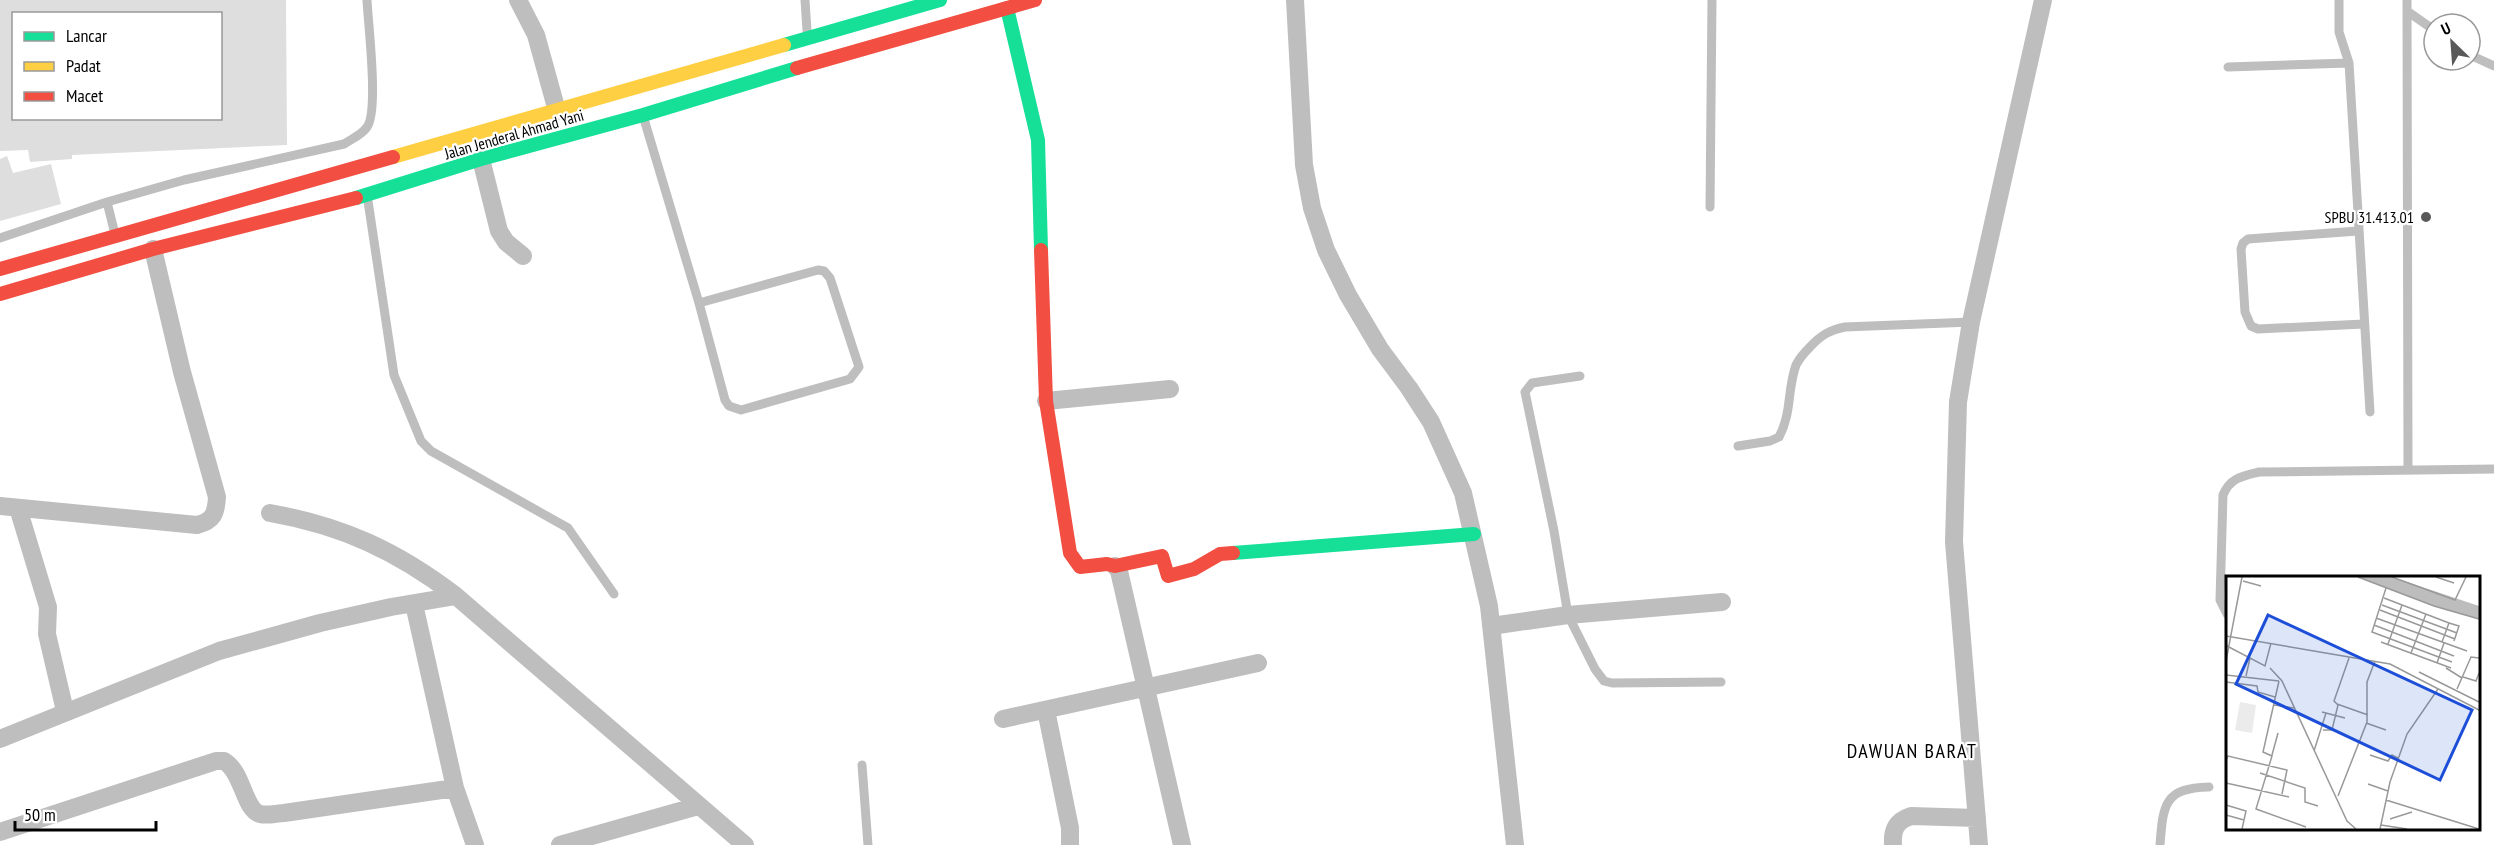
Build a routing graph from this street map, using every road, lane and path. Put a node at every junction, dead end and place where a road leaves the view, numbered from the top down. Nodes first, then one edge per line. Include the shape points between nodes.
1 (366, 0) edge
2 (518, 0) edge
3 (805, 0) edge
4 (938, 0) edge
5 (1035, 0) edge
6 (1295, 0) edge
7 (1712, 0) edge
8 (2043, 0) edge
9 (2339, 0) edge
10 (2407, 0) edge
11 (1007, 8) junction
12 (2407, 11) junction
13 (2422, 22) edge
14 (807, 39) junction
15 (2349, 63) junction
16 (2228, 67) dead end
17 (640, 101) junction
18 (557, 111) junction
19 (481, 159) junction
20 (367, 195) junction
21 (107, 202) junction
22 (1710, 207) dead end
23 (2358, 231) junction
24 (116, 236) junction
25 (0, 238) edge
26 (153, 249) junction
27 (523, 256) dead end
28 (123, 259) junction
29 (0, 269) edge
30 (0, 294) edge
31 (699, 303) junction
32 (1971, 322) junction
33 (2364, 324) junction
34 (1580, 376) dead end
35 (1170, 389) dead end
36 (1046, 401) junction
37 (2370, 412) dead end
38 (1738, 446) dead end
39 (2408, 470) junction
40 (2494, 470) edge
41 (9, 507) edge
42 (270, 513) dead end
43 (1474, 534) junction
44 (1115, 566) junction
45 (614, 594) dead end
46 (456, 596) junction
47 (1722, 602) dead end
48 (414, 604) junction
49 (2226, 612) edge
50 (1568, 615) junction
51 (1491, 626) junction
52 (1258, 663) dead end
53 (1721, 682) dead end
54 (1148, 688) junction
55 (1046, 710) junction
56 (65, 711) junction
57 (1003, 719) dead end
58 (0, 739) edge
59 (862, 765) dead end
60 (2209, 787) dead end
61 (455, 788) junction
62 (698, 806) junction
63 (1977, 818) junction
64 (0, 832) edge
65 (475, 845) edge
66 (560, 845) edge
67 (745, 845) edge
68 (868, 845) edge
69 (1070, 845) edge
70 (1182, 845) edge
71 (1515, 845) edge
72 (1893, 845) edge
73 (1979, 845) edge
74 (2160, 845) edge

1 - 21 lane via 372,114 368,127 357,136 344,144 184,180
2 - 18 street via 536,35
3 - 14 lane
4 - 14 main road, Jalan Jenderal Ahmad Yani
5 - 11 main road, Jalan Jenderal Ahmad Yani
6 - 43 street via 1304,165 1312,208 1326,250 1380,349 1431,422 1463,493
7 - 22 lane
8 - 32 street
9 - 15 lane via 2339,32
10 - 12 lane
11 - 17 main road, Jalan Jenderal Ahmad Yani via 818,61
11 - 36 main road via 1038,140
12 - 13 lane
12 - 39 lane
14 - 17 main road, Jalan Jenderal Ahmad Yani
15 - 16 lane
15 - 23 lane
17 - 18 main road, Jalan Jenderal Ahmad Yani
17 - 19 main road, Jalan Jenderal Ahmad Yani
17 - 31 lane
18 - 24 main road, Jalan Jenderal Ahmad Yani
19 - 20 main road, Jalan Jenderal Ahmad Yani
19 - 27 street via 499,231 506,243
20 - 26 main road, Jalan Jenderal Ahmad Yani
20 - 45 lane via 392,368 421,441 431,451 568,528
21 - 24 lane
21 - 25 lane
23 - 33 lane
23 - 33 lane via 2248,239 2241,249 2247,320 2251,326
24 - 28 lane
24 - 29 main road, Jalan Jenderal Ahmad Yani
26 - 28 main road, Jalan Jenderal Ahmad Yani
26 - 41 street via 217,497 213,517 197,525
28 - 30 main road, Jalan Jenderal Ahmad Yani
31 - 31 lane via 725,400 733,408 741,410 850,379 857,372 859,367 830,278 824,271
32 - 38 lane via 1830,330 1797,363 1789,413 1779,437
32 - 63 street via 1958,402 1954,542
33 - 37 lane
34 - 50 lane via 1532,383 1525,392
35 - 36 street
36 - 44 main road via 1070,553 1080,567
39 - 40 lane
39 - 49 lane via 2259,472 2227,484 2223,495 2220,600
41 - 56 street via 48,607 47,634
42 - 46 street via 300,518 369,541
43 - 44 main road via 1220,554 1194,569 1168,576 1162,556
43 - 51 street
44 - 54 street
46 - 48 street
46 - 62 street
47 - 50 street
48 - 56 street via 320,623 219,651
48 - 61 street
50 - 51 street
50 - 53 lane via 1604,681
51 - 71 street
52 - 54 street
54 - 55 street
54 - 70 street
55 - 57 street
55 - 69 street
56 - 58 street
59 - 68 lane
60 - 74 lane via 2187,787 2174,794 2162,818
61 - 64 street via 259,814 252,810 235,769 224,761 216,761
61 - 65 street
62 - 66 street
62 - 67 street
63 - 72 street via 1911,816 1895,828
63 - 73 street

